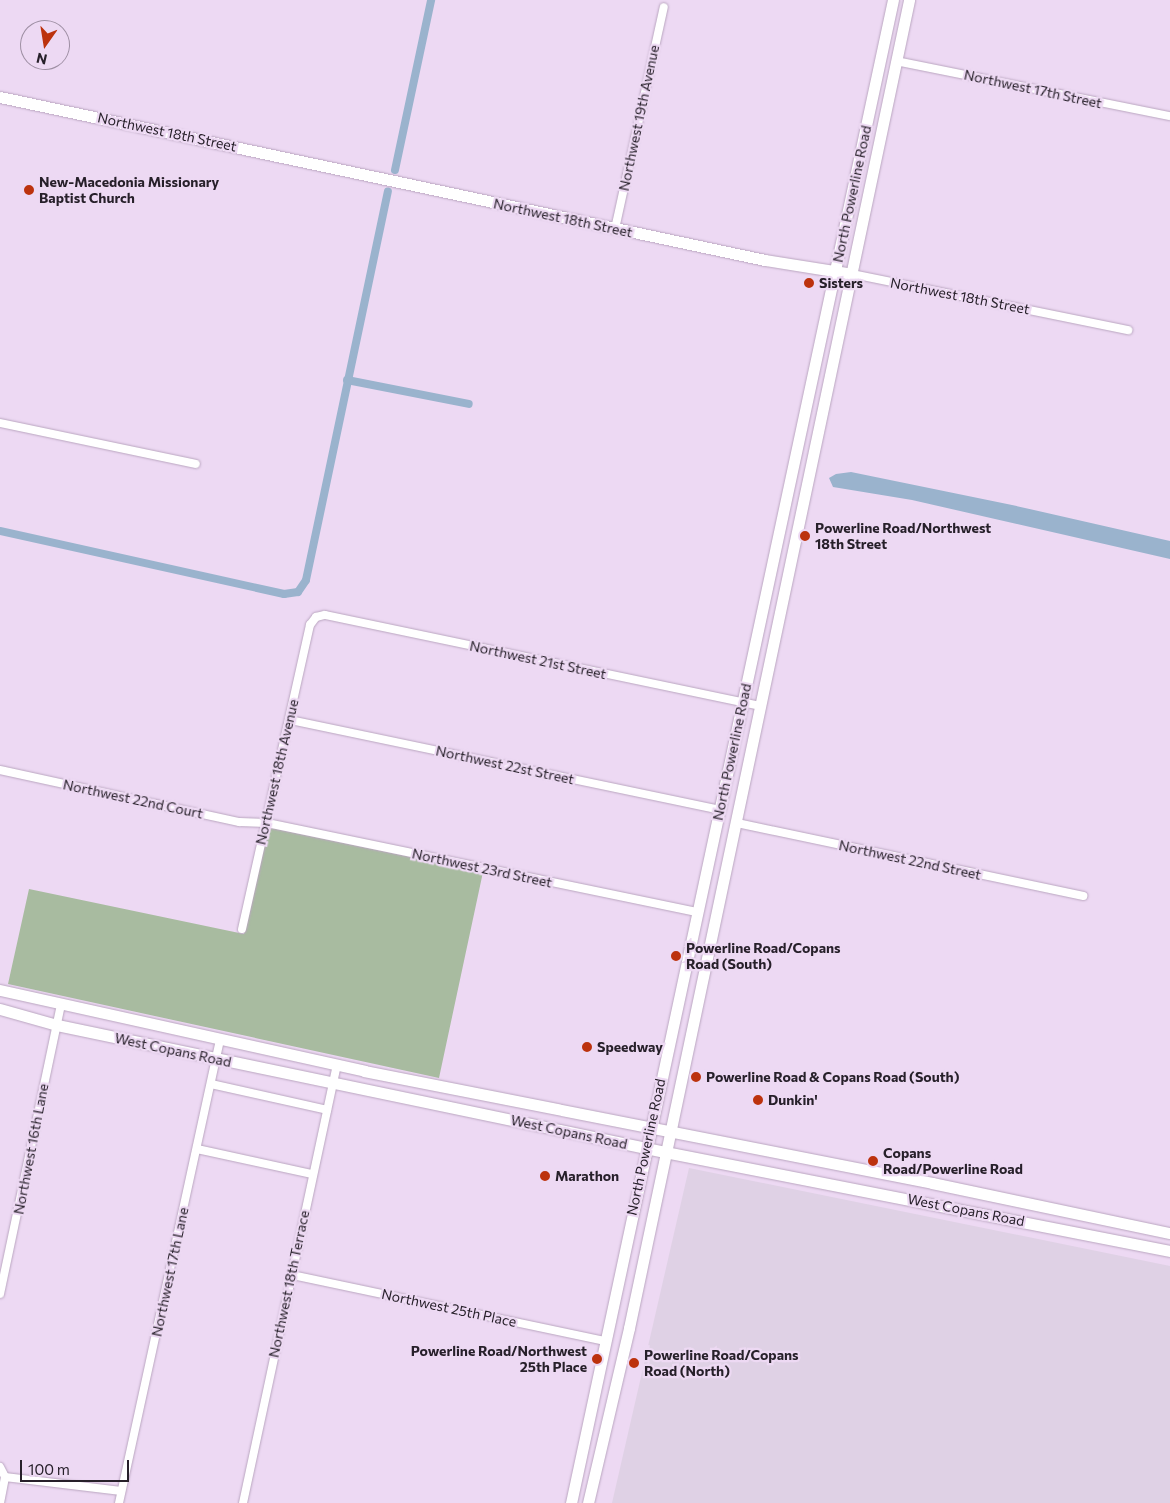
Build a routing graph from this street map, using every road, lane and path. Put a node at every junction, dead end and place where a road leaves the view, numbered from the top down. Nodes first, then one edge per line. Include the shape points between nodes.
1 (893, 0) edge
2 (909, 0) edge
3 (664, 6) dead end
4 (886, 34) junction
5 (881, 56) junction
6 (896, 61) junction
7 (892, 81) junction
8 (0, 97) edge
9 (1170, 116) edge
10 (615, 229) junction
11 (836, 270) junction
12 (852, 274) junction
13 (1128, 330) dead end
14 (0, 424) edge
15 (800, 440) junction
16 (196, 464) dead end
17 (803, 504) junction
18 (316, 617) joint
19 (743, 703) junction
20 (760, 706) junction
21 (290, 720) junction
22 (0, 770) edge
23 (720, 810) junction
24 (267, 823) junction
25 (737, 823) junction
26 (702, 892) junction
27 (1083, 896) dead end
28 (698, 912) junction
29 (716, 916) junction
30 (242, 929) dead end
31 (0, 990) edge
32 (62, 1005) junction
33 (0, 1009) edge
34 (57, 1025) junction
35 (220, 1040) junction
36 (216, 1059) junction
37 (337, 1065) junction
38 (333, 1083) junction
39 (211, 1084) junction
40 (327, 1110) junction
41 (651, 1129) junction
42 (671, 1133) junction
43 (645, 1148) junction
44 (197, 1149) junction
45 (665, 1152) junction
46 (312, 1174) junction
47 (1170, 1233) edge
48 (1170, 1251) edge
49 (292, 1275) junction
50 (0, 1294) edge
51 (605, 1341) junction
52 (586, 1427) junction
53 (0, 1467) edge
54 (595, 1471) junction
55 (4, 1477) junction
56 (121, 1491) junction
57 (0, 1503) edge
58 (119, 1503) edge
59 (243, 1503) edge
60 (571, 1503) edge
61 (588, 1503) edge

1 - 4 main road, North Powerline Road
2 - 6 main road, North Powerline Road
3 - 10 street, Northwest 19th Avenue
4 - 5 main road, North Powerline Road
4 - 6 main road via 890,52
5 - 7 main road
5 - 11 main road, North Powerline Road
6 - 7 main road, North Powerline Road
6 - 9 street, Northwest 17th Street
7 - 12 main road, North Powerline Road
8 - 10 main road, Northwest 18th Street
10 - 11 main road, Northwest 18th Street via 765,260
11 - 12 main road, Northwest 18th Street
11 - 15 main road, North Powerline Road
12 - 13 street, Northwest 18th Street
12 - 17 main road, North Powerline Road
14 - 16 street
15 - 17 main road via 805,451 796,492
15 - 19 main road, North Powerline Road
17 - 20 main road, North Powerline Road
18 - 19 street, Northwest 21st Street via 325,615
18 - 21 street, Northwest 18th Avenue via 310,625
19 - 20 street, Northwest 21st Street
19 - 23 main road, North Powerline Road
20 - 25 main road, North Powerline Road
21 - 23 street, Northwest 22st Street
21 - 24 street, Northwest 18th Avenue
22 - 24 street, Northwest 22nd Court via 239,822
23 - 26 main road, North Powerline Road
24 - 28 street, Northwest 23rd Street
24 - 30 street, Northwest 18th Avenue
25 - 27 street, Northwest 22nd Street
25 - 29 main road, North Powerline Road
26 - 28 main road, North Powerline Road
26 - 29 main road via 708,909
28 - 41 main road, North Powerline Road
29 - 42 main road, North Powerline Road
31 - 32 main road, West Copans Road
32 - 34 street, Northwest 16th Lane
32 - 35 main road, West Copans Road
33 - 34 main road, West Copans Road
34 - 36 main road, West Copans Road
34 - 50 street, Northwest 16th Lane
35 - 36 street, Northwest 17th Lane
35 - 37 main road, West Copans Road
36 - 38 main road, West Copans Road
36 - 39 street, Northwest 17th Lane
37 - 38 street, Northwest 18th Terrace
37 - 41 main road, West Copans Road
38 - 40 street, Northwest 18th Terrace
38 - 43 main road, West Copans Road
39 - 40 street
39 - 44 street, Northwest 17th Lane
40 - 46 street, Northwest 18th Terrace
41 - 42 main road, West Copans Road
41 - 43 main road, North Powerline Road
42 - 45 main road, North Powerline Road
42 - 47 main road, West Copans Road
43 - 45 main road, West Copans Road
43 - 51 main road, North Powerline Road
44 - 46 street
44 - 56 street, Northwest 17th Lane
45 - 48 main road, West Copans Road
45 - 54 main road, North Powerline Road via 629,1328
46 - 49 street, Northwest 18th Terrace
49 - 51 street, Northwest 25th Place
49 - 59 street, Northwest 18th Terrace
51 - 52 main road, North Powerline Road
52 - 54 main road via 593,1438
52 - 60 main road, North Powerline Road
53 - 55 street
54 - 61 main road, North Powerline Road
55 - 56 street
55 - 57 street
56 - 58 street, Northwest 17th Lane

